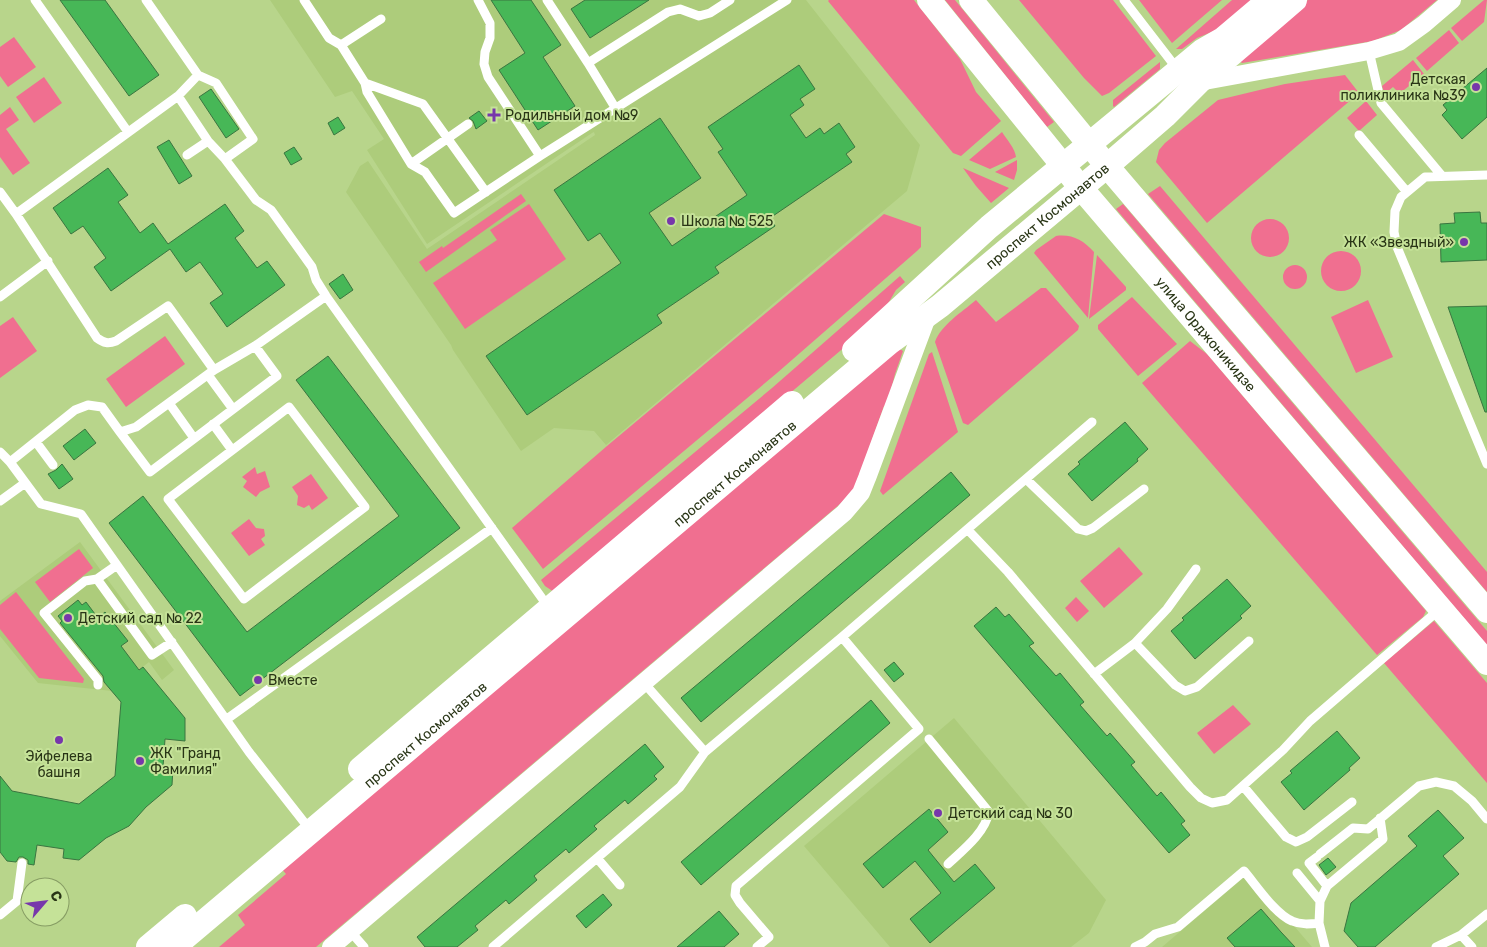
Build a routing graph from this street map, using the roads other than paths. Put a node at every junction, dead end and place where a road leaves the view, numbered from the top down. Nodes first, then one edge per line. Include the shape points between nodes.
1 (35, 0) edge
2 (146, 0) edge
3 (304, 0) edge
4 (478, 0) edge
5 (546, 0) edge
6 (730, 0) edge
7 (787, 0) edge
8 (929, 0) edge
9 (1124, 0) edge
10 (1269, 0) edge
11 (1295, 0) edge
12 (1452, 0) edge
13 (977, 2) edge
14 (381, 19) dead end
15 (341, 45) junction
16 (1369, 52) junction
17 (588, 63) junction
18 (1178, 70) junction
19 (198, 75) junction
20 (1199, 82) junction
21 (365, 83) junction
22 (178, 96) junction
23 (616, 109) junction
24 (468, 124) dead end
25 (128, 132) junction
26 (1359, 135) dead end
27 (448, 138) junction
28 (208, 141) junction
29 (1089, 144) junction
30 (187, 155) dead end
31 (540, 156) junction
32 (225, 159) junction
33 (411, 164) junction
34 (1063, 166) junction
35 (1107, 166) junction
36 (1487, 175) edge
37 (1442, 176) junction
38 (1081, 188) junction
39 (0, 192) edge
40 (486, 192) junction
41 (1407, 192) junction
42 (16, 214) junction
43 (48, 261) junction
44 (326, 296) junction
45 (0, 297) edge
46 (927, 316) junction
47 (255, 346) junction
48 (211, 373) junction
49 (168, 403) junction
50 (230, 405) dead end
51 (1092, 422) dead end
52 (212, 424) junction
53 (120, 432) junction
54 (192, 434) dead end
55 (36, 442) junction
56 (232, 450) junction
57 (0, 452) edge
58 (10, 462) junction
59 (1487, 464) edge
60 (53, 465) dead end
61 (1026, 479) junction
62 (24, 483) junction
63 (1144, 489) dead end
64 (0, 501) edge
65 (492, 528) junction
66 (968, 530) junction
67 (117, 565) junction
68 (1196, 569) dead end
69 (97, 579) junction
70 (1441, 609) junction
71 (1487, 611) edge
72 (555, 615) junction
73 (842, 637) junction
74 (1249, 641) dead end
75 (172, 642) junction
76 (1135, 643) junction
77 (1487, 663) edge
78 (1094, 674) junction
79 (644, 682) junction
80 (98, 685) dead end
81 (227, 720) junction
82 (929, 738) dead end
83 (705, 752) junction
84 (1243, 786) junction
85 (1352, 802) dead end
86 (1380, 818) junction
87 (1487, 819) edge
88 (306, 825) junction
89 (597, 858) junction
90 (22, 863) dead end
91 (948, 864) dead end
92 (1298, 873) dead end
93 (620, 885) dead end
94 (1327, 886) junction
95 (1320, 901) junction
96 (1487, 914) edge
97 (0, 915) edge
98 (1319, 923) junction
99 (350, 931) junction
100 (1461, 934) junction
101 (148, 947) edge
102 (174, 947) edge
103 (331, 947) edge
104 (364, 947) edge
105 (494, 947) edge
106 (757, 947) edge
107 (1135, 947) edge
108 (1325, 947) edge
109 (1436, 947) edge
110 (1472, 947) edge

1 - 25 lane
2 - 19 lane
3 - 15 lane via 329,38
4 - 31 lane via 490,23 484,64 488,77
5 - 17 lane
6 - 17 lane via 699,16 680,9 668,12
7 - 23 lane
8 - 34 street, улица Орджоникидзе
9 - 18 lane
10 - 18 street, проспект Космонавтов via 1223,39
11 - 20 street, проспект Космонавтов
12 - 16 street via 1399,42
13 - 29 street
14 - 15 lane
15 - 21 lane
16 - 20 street
16 - 37 lane via 1381,103
17 - 23 lane
18 - 29 street, проспект Космонавтов
19 - 22 lane
19 - 32 lane via 216,83 253,139
20 - 35 street, проспект Космонавтов
21 - 27 lane via 423,104
21 - 33 lane via 366,92
22 - 25 lane
22 - 28 lane
23 - 31 lane
24 - 27 lane
25 - 42 lane
26 - 41 lane
27 - 33 lane
27 - 40 lane
28 - 30 lane
28 - 32 lane
29 - 34 street, проспект Космонавтов
29 - 35 street
31 - 40 lane
32 - 44 lane via 256,200 271,210 312,267
33 - 40 lane via 425,172 454,213
34 - 38 street, улица Орджоникидзе
34 - 72 street, проспект Космонавтов via 989,227 878,330
35 - 38 street, проспект Космонавтов
35 - 71 street
36 - 37 lane
37 - 41 lane via 1425,177
38 - 46 street, проспект Космонавтов
38 - 70 street, улица Орджоникидзе
39 - 42 lane
41 - 59 lane via 1401,197 1396,211 1394,232 1397,247
42 - 43 lane
43 - 45 lane
43 - 48 lane via 103,342 116,341 168,306
44 - 47 lane
44 - 65 lane
46 - 72 street, проспект Космонавтов via 889,343
46 - 79 street via 867,478 854,503
47 - 48 lane
47 - 52 lane via 276,376
48 - 49 lane
48 - 50 lane
49 - 53 lane via 136,427
49 - 54 lane
51 - 61 lane
52 - 53 lane via 150,472
52 - 56 lane
53 - 55 lane via 102,407 88,405 75,410
55 - 58 lane
55 - 60 lane
56 - 56 lane via 289,407 365,507 244,599 168,499
57 - 58 lane
58 - 62 lane
61 - 63 lane via 1078,529 1086,531
61 - 66 lane
62 - 64 lane
62 - 67 lane via 41,504 81,514
65 - 72 lane
65 - 81 lane
66 - 73 lane
66 - 78 lane
67 - 69 lane
67 - 75 lane
68 - 76 lane via 1167,609
69 - 75 lane via 152,655
69 - 80 lane via 85,580 44,613 98,680
70 - 77 street, улица Орджоникидзе
70 - 84 lane via 1310,721
72 - 88 street, проспект Космонавтов
73 - 83 lane
73 - 106 lane via 919,729 736,886 735,895 740,903 769,937
74 - 76 lane via 1197,687 1185,691 1175,685
75 - 81 lane
76 - 78 lane
78 - 84 lane via 1200,798 1212,803 1227,800
79 - 83 lane
79 - 99 street
81 - 88 lane
82 - 91 lane via 989,812 988,821
83 - 89 lane via 680,787
84 - 85 lane via 1286,837 1296,842
86 - 87 lane via 1419,786 1436,782 1454,786
86 - 94 lane via 1383,839
86 - 94 lane via 1368,829 1352,828 1309,863
88 - 101 street, проспект Космонавтов
88 - 102 street, проспект Космонавтов
89 - 93 lane
89 - 105 lane
90 - 97 lane via 17,901
92 - 95 lane
94 - 95 lane
95 - 98 lane
96 - 100 lane
98 - 107 lane via 1292,921 1279,913 1244,871 1178,927 1155,934
98 - 108 lane
99 - 103 street
99 - 104 lane
100 - 109 lane
100 - 110 lane

